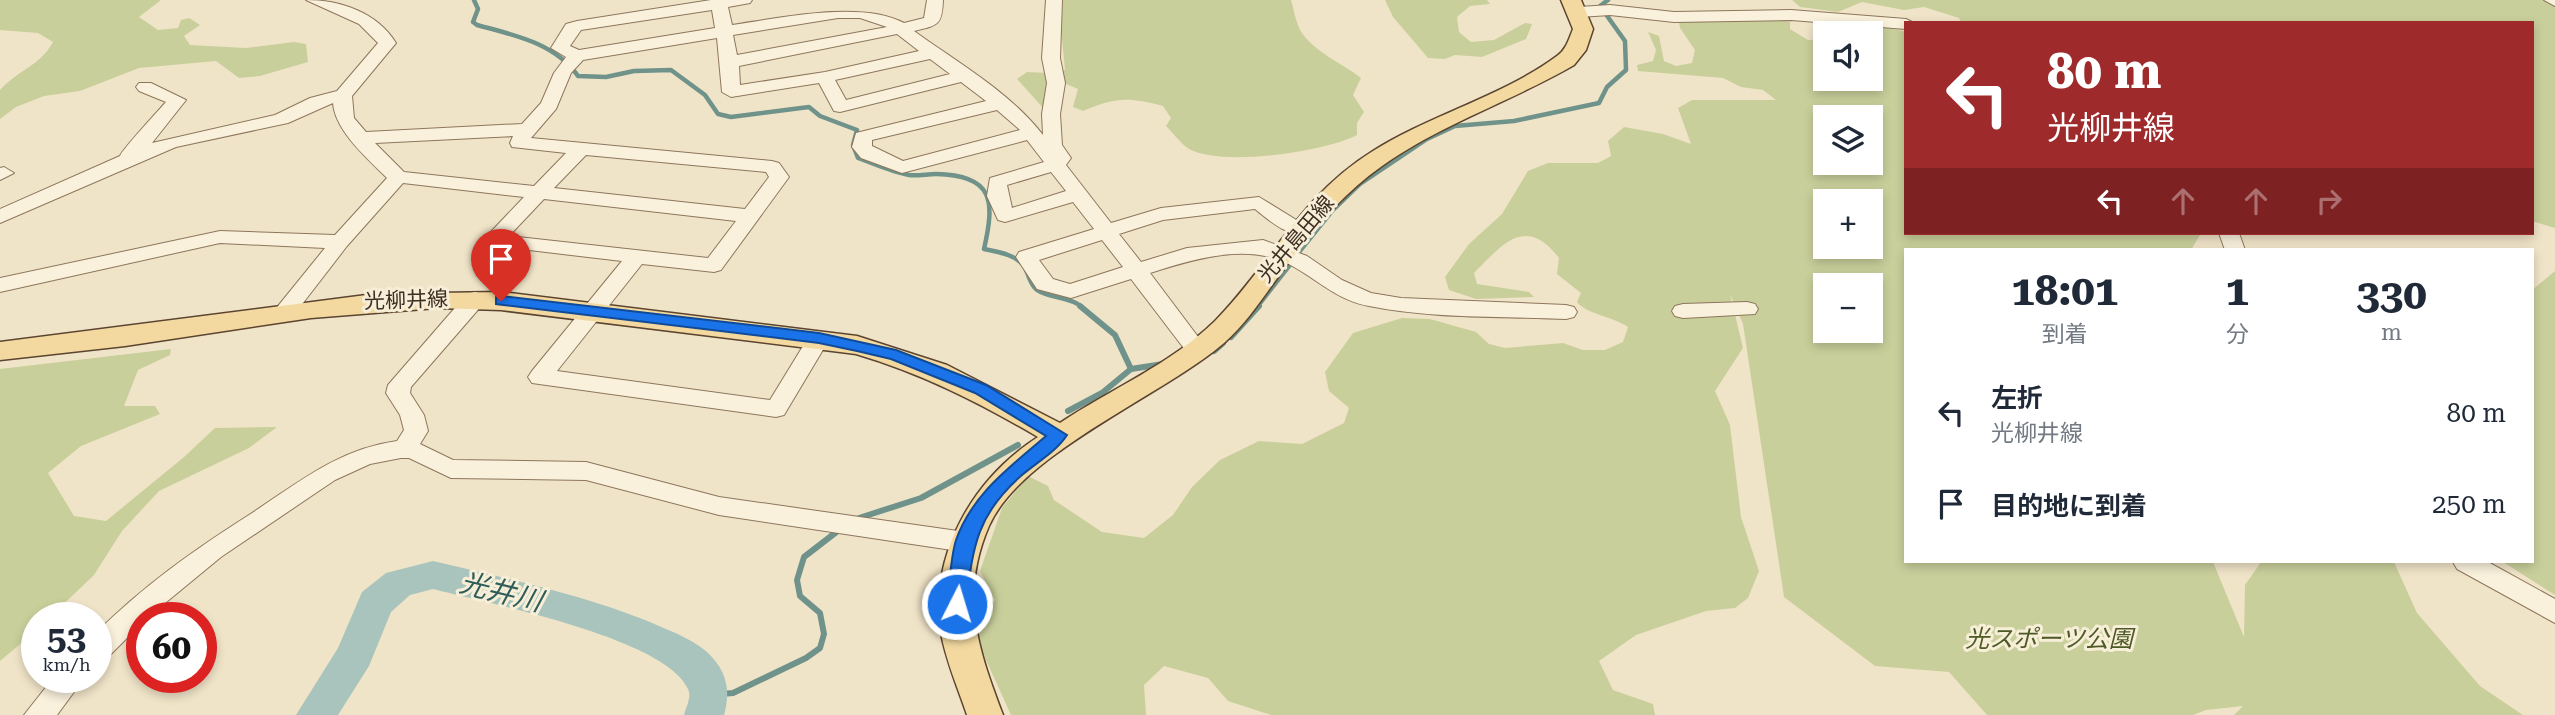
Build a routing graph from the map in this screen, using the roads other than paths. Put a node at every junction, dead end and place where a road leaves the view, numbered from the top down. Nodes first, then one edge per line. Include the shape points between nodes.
1 (314, 0) edge
2 (744, 0) edge
3 (935, 0) edge
4 (1054, 0) edge
5 (719, 2) edge
6 (1575, 6) edge
7 (1904, 24) edge
8 (901, 29) junction
9 (723, 32) junction
10 (934, 52) junction
11 (571, 61) junction
12 (729, 62) junction
13 (965, 76) junction
14 (825, 77) junction
15 (145, 87) dead end
16 (343, 95) junction
17 (1002, 103) junction
18 (524, 130) junction
19 (1031, 133) junction
20 (363, 138) junction
21 (581, 149) junction
22 (1055, 165) junction
23 (111, 166) junction
24 (398, 177) junction
25 (537, 194) junction
26 (1077, 194) junction
27 (749, 216) junction
28 (0, 217) edge
29 (1301, 229) junction
30 (1105, 232) junction
31 (340, 242) junction
32 (1280, 255) junction
33 (635, 259) junction
34 (1135, 271) junction
35 (0, 285) edge
36 (475, 299) junction
37 (1747, 309) dead end
38 (285, 311) junction
39 (1683, 311) dead end
40 (1566, 312) dead end
41 (593, 313) junction
42 (819, 338) junction
43 (1197, 350) junction
44 (0, 351) edge
45 (1058, 435) junction
46 (404, 449) junction
47 (965, 542) junction
48 (2468, 563) edge
49 (2555, 612) edge
50 (112, 633) edge
51 (58, 693) edge
52 (39, 715) edge
53 (985, 715) edge

1 - 16 street via 369,23 387,43
2 - 5 street
3 - 8 street via 930,22
4 - 22 street via 1051,58 1056,83 1051,114 1053,145 1060,158
5 - 9 street
5 - 11 street via 576,26 560,48
6 - 7 street via 1674,18 1791,15
6 - 29 main road, 光井島田線 via 1583,29 1566,60 1384,153 1350,179
8 - 9 street via 878,17 838,13
8 - 10 street
8 - 12 street
9 - 11 street
9 - 12 street
10 - 13 street
10 - 14 street
11 - 18 street via 549,104
12 - 14 street via 731,92
13 - 14 street via 840,107
13 - 17 street
15 - 23 street via 177,100 176,104 144,141
16 - 20 street via 345,118
16 - 23 street via 281,119 187,138
17 - 19 street
17 - 19 street via 863,137 862,147 867,154 902,167
18 - 20 street
18 - 21 street via 519,143
19 - 22 street
20 - 24 street
21 - 25 street
21 - 27 street via 772,167 779,177
22 - 26 street
22 - 26 street via 997,182 1005,216
23 - 28 street
24 - 25 street
24 - 31 street
25 - 27 street
25 - 33 street via 493,241
26 - 30 street
27 - 33 street via 714,265
29 - 30 street via 1258,203 1161,214
29 - 32 main road, 光井島田線
30 - 34 street
30 - 34 street via 1026,257 1045,284 1071,291
31 - 35 street via 220,237
31 - 38 street
32 - 34 street via 1263,246 1187,254
32 - 40 street via 1300,261 1334,285 1366,299 1401,305
32 - 43 main road, 光井島田線 via 1230,321
33 - 41 street
34 - 43 street
36 - 38 main road, 光柳井線 via 406,299
36 - 41 main road, 光柳井線
36 - 46 street via 400,386 398,393 416,431
37 - 39 street
38 - 44 main road, 光柳井線
41 - 42 main road, 光柳井線
41 - 42 street via 540,377 776,409
42 - 45 main road, 光柳井線 via 896,355 936,370 981,389
43 - 45 main road, 光井島田線 via 1170,371
45 - 47 main road via 995,489 979,510
46 - 47 street via 422,452 440,467 458,470 585,470 719,506
46 - 50 street via 323,473 174,579
47 - 53 main road via 957,584 957,625
48 - 49 street
51 - 52 street

